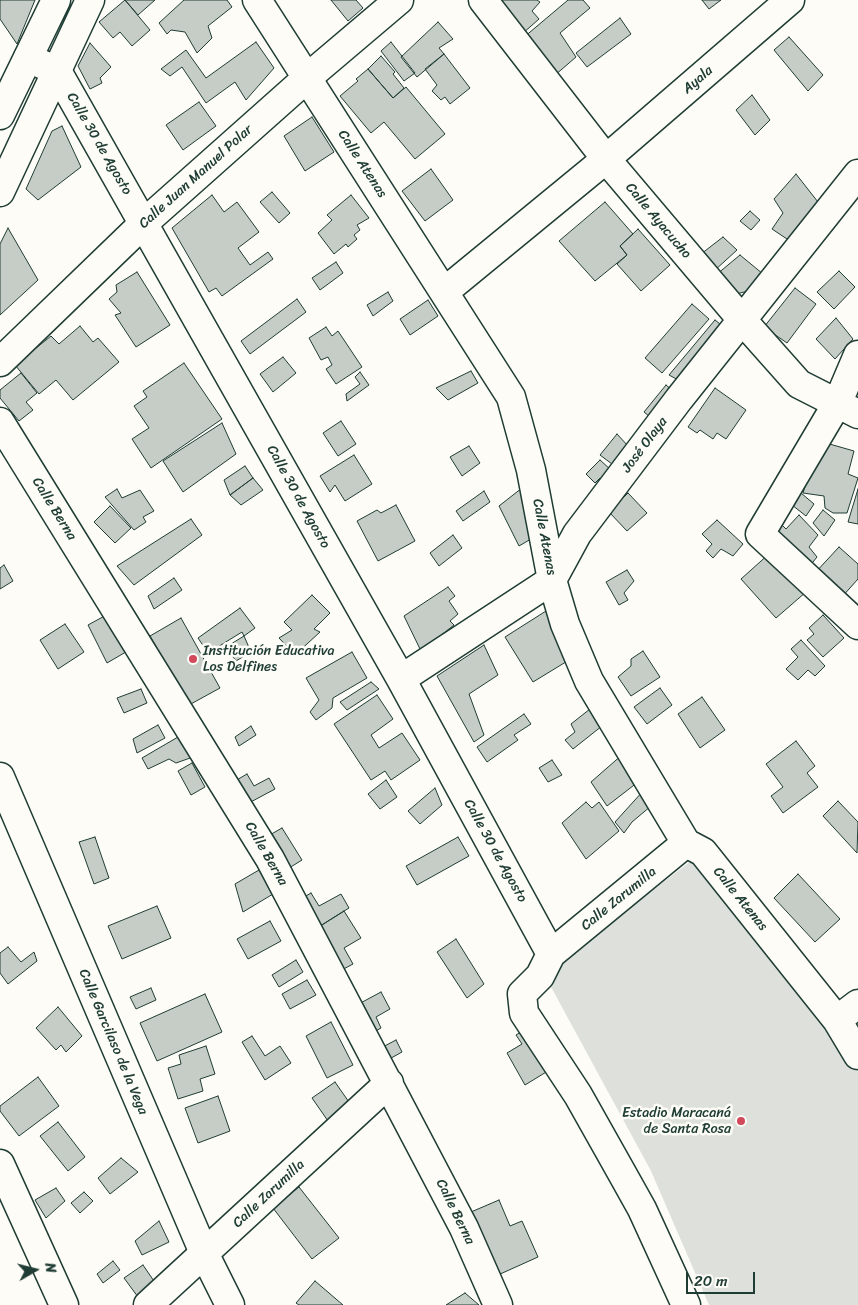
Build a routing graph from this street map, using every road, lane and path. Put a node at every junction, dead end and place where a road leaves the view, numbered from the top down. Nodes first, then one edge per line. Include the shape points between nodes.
1 (56, 0) edge
2 (90, 0) edge
3 (257, 0) edge
4 (399, 0) edge
5 (483, 0) edge
6 (790, 0) edge
7 (28, 58) junction
8 (57, 71) junction
9 (307, 78) junction
10 (0, 115) edge
11 (606, 159) junction
12 (858, 174) edge
13 (3, 177) edge
14 (144, 222) junction
15 (444, 292) junction
16 (743, 321) junction
17 (858, 355) edge
18 (0, 362) edge
19 (848, 408) edge
20 (0, 422) edge
21 (552, 580) junction
22 (858, 625) edge
23 (401, 679) junction
24 (0, 777) edge
25 (686, 843) junction
26 (551, 954) junction
27 (848, 1012) edge
28 (858, 1055) edge
29 (389, 1083) junction
30 (0, 1164) edge
31 (204, 1253) junction
32 (64, 1305) edge
33 (148, 1305) edge
34 (230, 1305) edge
35 (498, 1305) edge
36 (686, 1305) edge

1 - 7 street
2 - 8 street
3 - 9 street, Calle Atenas
4 - 9 street, Calle Juan Manuel Polar
5 - 11 street, Calle Ayacucho
6 - 11 street, Ayala
7 - 8 street
7 - 10 street
8 - 13 street
8 - 14 street, Calle 30 de Agosto
9 - 14 street, Calle Juan Manuel Polar
9 - 15 street, Calle Atenas
11 - 15 street, Ayala
11 - 16 street, Calle Ayacucho
12 - 16 street, José Olaya
14 - 18 street, Calle Juan Manuel Polar
14 - 23 street, Calle 30 de Agosto
15 - 21 street, Calle Atenas via 511,396 532,470
16 - 19 street, Calle Ayacucho via 800,384
16 - 21 street, José Olaya via 583,526
17 - 19 street
19 - 22 street via 760,534
20 - 29 street, Calle Berna via 270,859
21 - 23 street, José Olaya
21 - 25 street, Calle Atenas via 564,624 589,681
23 - 26 street, Calle 30 de Agosto
24 - 31 street, Calle Garcilaso de la Vega
25 - 26 street, Calle Zarumilla
25 - 27 street, Calle Atenas via 703,852
26 - 36 street via 540,976 522,994 524,1013 578,1095 623,1174
27 - 28 street, Calle Atenas
29 - 31 street, Calle Zarumilla
29 - 35 street, Calle Berna via 464,1228
30 - 32 street
31 - 33 street, Calle Zarumilla
31 - 34 street, Calle Garcilaso de la Vega

